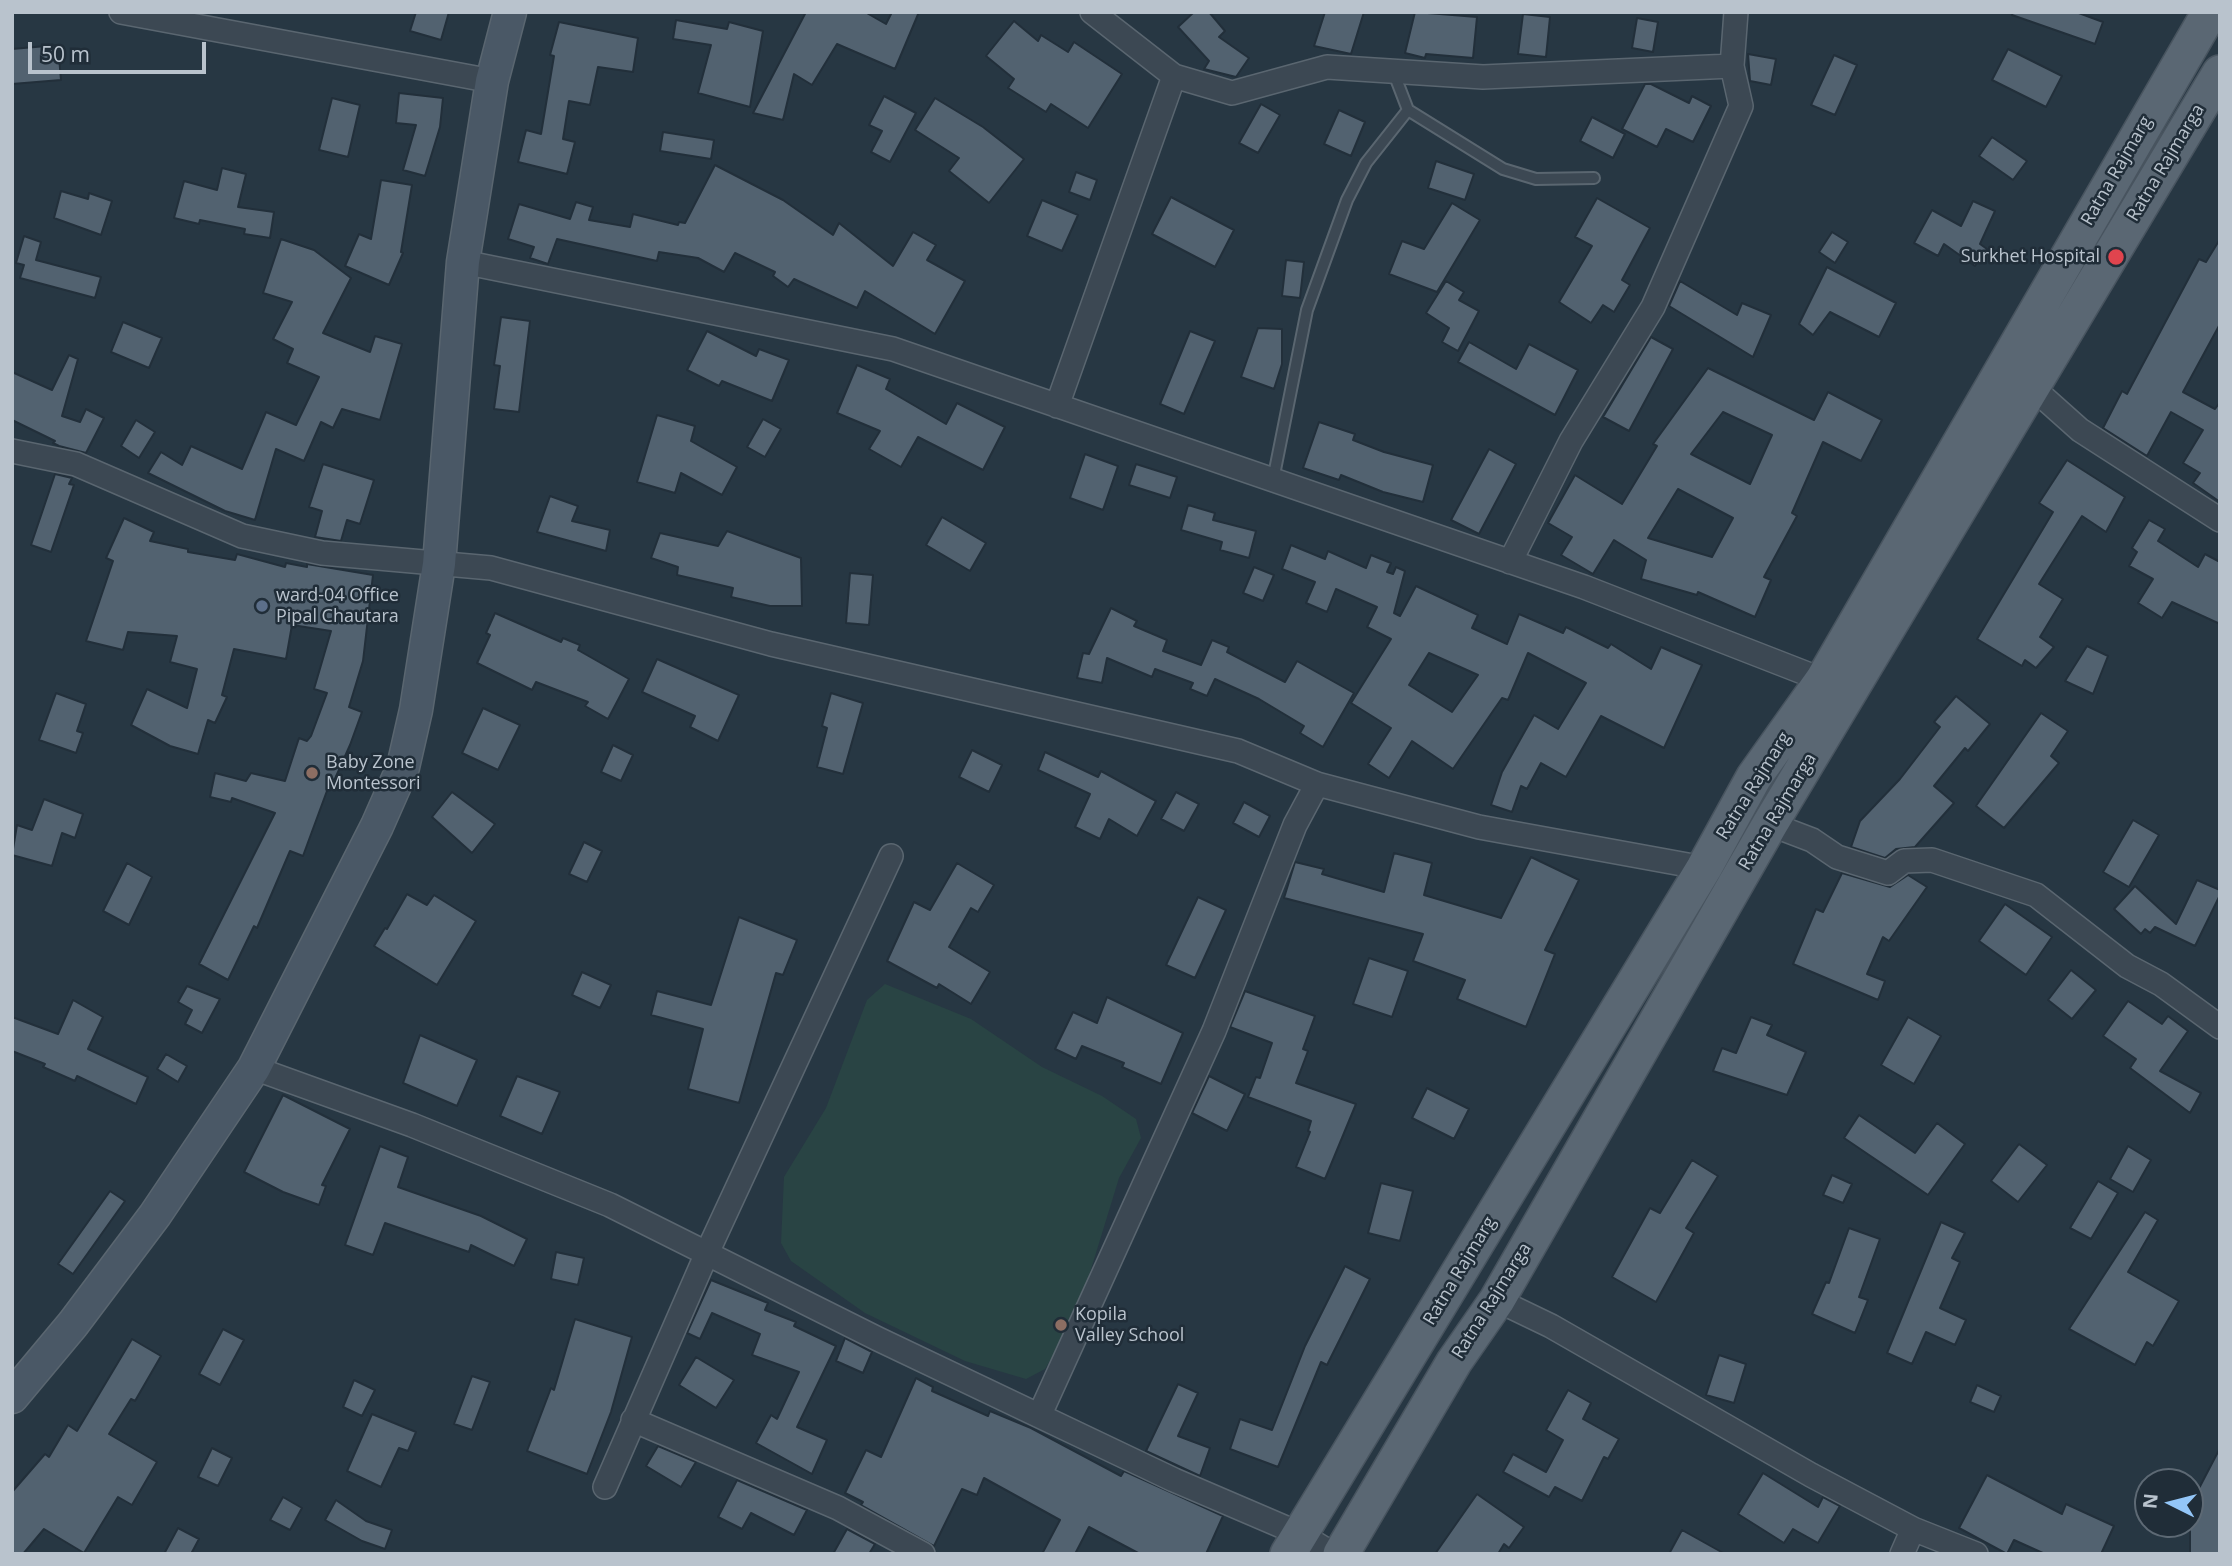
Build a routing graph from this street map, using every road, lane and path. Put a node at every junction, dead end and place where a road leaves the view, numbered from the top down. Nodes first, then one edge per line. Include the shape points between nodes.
1 (121, 12) edge
2 (510, 12) edge
3 (1093, 12) edge
4 (1736, 12) edge
5 (2210, 12) edge
6 (1732, 66) junction
7 (1392, 71) junction
8 (2220, 73) edge
9 (1174, 76) junction
10 (492, 81) junction
11 (1408, 110) junction
12 (1594, 178) dead end
13 (463, 262) junction
14 (2004, 364) junction
15 (2033, 387) junction
16 (1057, 406) junction
17 (12, 451) edge
18 (1273, 480) junction
19 (2220, 520) edge
20 (1510, 562) junction
21 (439, 564) junction
22 (1823, 680) junction
23 (1754, 777) junction
24 (1317, 784) junction
25 (1788, 794) junction
26 (1770, 824) junction
27 (891, 856) dead end
28 (1704, 868) junction
29 (2220, 1027) edge
30 (254, 1068) junction
31 (707, 1253) junction
32 (1497, 1300) junction
33 (12, 1397) edge
34 (1040, 1414) junction
35 (634, 1420) junction
36 (605, 1487) dead end
37 (1913, 1529) junction
38 (1294, 1544) edge
39 (923, 1554) edge
40 (1333, 1554) edge
41 (1341, 1554) edge
42 (1902, 1554) edge
43 (1976, 1554) edge

1 - 10 street
2 - 10 main road
3 - 9 street
4 - 6 street
5 - 14 main road, Ratna Rajmarg
6 - 7 street via 1483,77
6 - 20 street via 1741,106 1654,307 1571,441
7 - 9 street via 1327,67 1232,93
7 - 11 lane
8 - 15 main road, Ratna Rajmarga
9 - 16 street
10 - 13 main road
11 - 12 lane via 1503,169 1536,179
11 - 18 lane via 1366,163 1347,200 1307,310
13 - 16 street via 893,349
13 - 21 main road
14 - 15 street
14 - 22 main road, Ratna Rajmarg
15 - 19 street via 2080,430
15 - 25 main road, Ratna Rajmarga
16 - 18 street
17 - 21 street via 76,464 242,536 322,553
18 - 20 street
20 - 22 street
21 - 24 street via 491,568 771,645 1238,751
21 - 30 main road via 403,767
22 - 23 main road, Ratna Rajmarg
23 - 25 main road
23 - 28 main road, Ratna Rajmarg
24 - 28 street via 1479,827
24 - 34 street via 1294,825 1214,1031
25 - 26 main road, Ratna Rajmarga
26 - 29 street via 1812,840 1837,857 1888,873 1905,861 1932,860 2036,895 2127,965
26 - 32 main road, Ratna Rajmarga
27 - 31 street
28 - 38 main road, Ratna Rajmarg
30 - 31 street via 412,1125 610,1205
30 - 33 main road via 155,1215
31 - 34 street
31 - 35 street
32 - 37 street
32 - 41 main road, Ratna Rajmarga via 1454,1362
34 - 38 street
35 - 36 street
35 - 39 street via 838,1508
37 - 42 street
37 - 43 street
38 - 40 street

